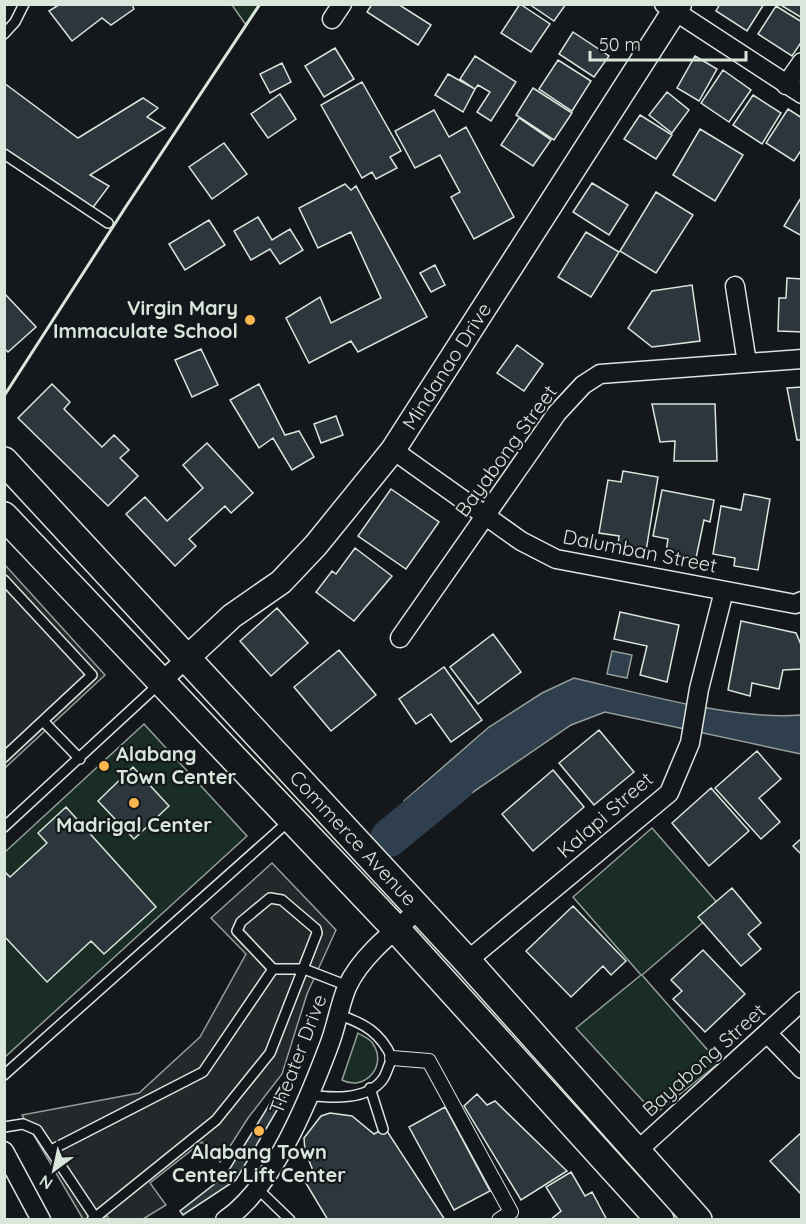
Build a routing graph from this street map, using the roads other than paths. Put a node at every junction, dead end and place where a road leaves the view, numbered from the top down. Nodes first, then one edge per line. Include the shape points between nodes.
1 (24, 4) edge
2 (673, 7) edge
3 (4, 34) edge
4 (801, 62) edge
5 (794, 90) edge
6 (4, 154) edge
7 (108, 224) dead end
8 (735, 285) dead end
9 (801, 359) edge
10 (747, 363) junction
11 (393, 450) junction
12 (4, 460) edge
13 (486, 515) junction
14 (4, 516) edge
15 (4, 580) edge
16 (724, 591) junction
17 (801, 601) edge
18 (400, 638) dead end
19 (187, 658) junction
20 (161, 682) junction
21 (43, 721) junction
22 (4, 757) edge
23 (80, 759) junction
24 (291, 819) junction
25 (4, 827) edge
26 (419, 909) junction
27 (396, 929) junction
28 (467, 961) junction
29 (273, 969) junction
30 (304, 969) junction
31 (348, 986) junction
32 (801, 1000) edge
33 (339, 1015) junction
34 (767, 1033) junction
35 (392, 1058) junction
36 (801, 1069) edge
37 (4, 1075) edge
38 (370, 1088) junction
39 (308, 1095) junction
40 (4, 1127) edge
41 (383, 1129) dead end
42 (53, 1149) junction
43 (4, 1152) edge
44 (636, 1152) junction
45 (259, 1190) junction
46 (94, 1218) edge
47 (41, 1220) edge
48 (225, 1220) edge
49 (290, 1220) edge
50 (499, 1220) edge
51 (660, 1220) edge
52 (698, 1220) edge

1 - 3 lane
2 - 5 street
2 - 11 street, Mindanao Drive
4 - 5 street
6 - 7 lane
8 - 10 street
9 - 10 street, Bayabong Street
10 - 13 street, Bayabong Street via 600,374 583,385 557,413
11 - 13 street, Dalumban Street
11 - 19 street, Mindanao Drive via 281,582 232,616
12 - 19 main road, Commerce Avenue
13 - 16 street, Dalumban Street via 521,542 556,559
13 - 18 street, Bayabong Street
14 - 20 main road, Commerce Avenue
15 - 21 lane via 92,675
16 - 17 street, Dalumban Street via 795,604
16 - 28 street, Kalapi Street via 699,688 690,743 669,793
19 - 20 street, Mindanao Drive
19 - 26 main road, Commerce Avenue
20 - 23 lane
20 - 24 main road, Commerce Avenue
21 - 22 lane
21 - 23 lane
23 - 25 lane
24 - 27 main road, Commerce Avenue
24 - 37 lane
26 - 27 street, Theater Drive
26 - 28 main road, Commerce Avenue
27 - 31 street, Theater Drive
27 - 51 main road, Commerce Avenue
28 - 44 main road, Commerce Avenue
29 - 30 lane
29 - 30 lane via 237,931 270,898 282,900 316,929
29 - 42 lane via 203,1072
30 - 31 lane
30 - 46 lane via 270,1053 216,1120
31 - 33 street, Theater Drive
32 - 34 street, Bayabong Street
33 - 35 lane via 364,1023 385,1042
33 - 39 street, Theater Drive
34 - 36 street
34 - 44 street, Bayabong Street
35 - 38 lane via 382,1081
35 - 50 street via 429,1061 511,1212
38 - 39 lane via 340,1099
38 - 41 lane
39 - 45 street, Theater Drive
40 - 42 lane via 31,1126
42 - 46 lane
43 - 47 street
44 - 52 main road, Commerce Avenue
45 - 48 street, Theater Drive
45 - 49 lane

